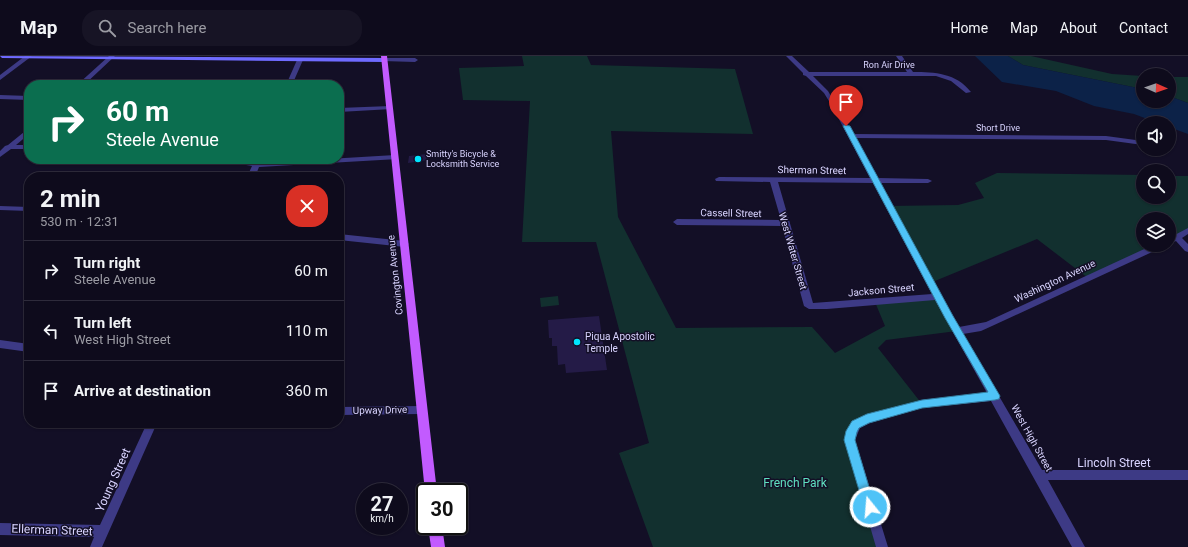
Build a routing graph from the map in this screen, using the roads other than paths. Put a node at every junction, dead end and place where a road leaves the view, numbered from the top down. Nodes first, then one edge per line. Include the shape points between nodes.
1 (2, 56) edge
2 (29, 56) edge
3 (789, 56) edge
4 (899, 56) edge
5 (111, 57) edge
6 (190, 57) edge
7 (265, 57) edge
8 (384, 58) edge
9 (300, 60) junction
10 (415, 60) dead end
11 (806, 74) junction
12 (911, 74) junction
13 (0, 78) edge
14 (86, 80) edge
15 (291, 80) edge
16 (968, 92) dead end
17 (0, 97) edge
18 (24, 98) edge
19 (390, 108) junction
20 (344, 110) edge
21 (24, 134) edge
22 (852, 136) junction
23 (1136, 142) edge
24 (0, 147) edge
25 (9, 147) junction
26 (24, 147) edge
27 (0, 155) edge
28 (395, 157) junction
29 (344, 159) edge
30 (719, 179) dead end
31 (773, 179) junction
32 (876, 181) junction
33 (928, 181) dead end
34 (0, 208) edge
35 (24, 209) edge
36 (677, 222) dead end
37 (786, 224) junction
38 (1188, 231) edge
39 (1176, 237) edge
40 (344, 238) edge
41 (1176, 241) edge
42 (405, 244) junction
43 (1188, 249) edge
44 (1145, 252) edge
45 (938, 297) junction
46 (827, 306) joint
47 (957, 331) junction
48 (0, 344) edge
49 (24, 347) edge
50 (995, 396) junction
51 (421, 410) junction
52 (344, 411) edge
53 (150, 428) edge
54 (1040, 475) junction
55 (1188, 475) edge
56 (430, 483) edge
57 (0, 528) edge
58 (104, 531) junction
59 (436, 535) edge
60 (96, 547) edge
61 (438, 547) edge
62 (882, 547) edge
63 (1079, 547) edge

1 - 2 street
2 - 5 street
2 - 13 street
3 - 11 street, West High Street
4 - 12 street
5 - 6 street
5 - 14 street
6 - 7 street
7 - 9 street
8 - 9 street
8 - 10 street
8 - 19 main road, Covington Avenue
9 - 15 street
11 - 12 street, Ron Air Drive
11 - 22 street, West High Street via 826,92
12 - 16 street, Ron Air Drive via 949,77 960,83
17 - 18 street
19 - 20 street
19 - 28 main road, Covington Avenue
21 - 25 street
22 - 23 street, Short Drive via 1106,138
22 - 32 street, West High Street
24 - 25 street
25 - 26 street
25 - 27 street
28 - 29 street
28 - 42 main road, Covington Avenue
30 - 31 street, Sherman Street
31 - 32 street, Sherman Street
31 - 37 street, West Water Street
32 - 33 street, Sherman Street
32 - 45 street, West High Street
34 - 35 street
36 - 37 street, Cassell Street
37 - 46 street, West Water Street via 809,306
38 - 39 street
40 - 42 street
41 - 43 street
42 - 51 main road, Covington Avenue
44 - 47 street, Washington Avenue via 989,324
45 - 46 street, Jackson Street
45 - 47 street, West High Street
47 - 50 street, West High Street
48 - 49 street
50 - 54 street, West High Street
50 - 62 street via 922,404 867,419 856,425 850,440 852,450
51 - 52 street, Upway Drive
51 - 56 main road, Covington Avenue
53 - 58 street, Young Street
54 - 55 street, Lincoln Street
54 - 63 street, West High Street
57 - 58 street, Ellerman Street
58 - 60 street, Young Street
59 - 61 main road

